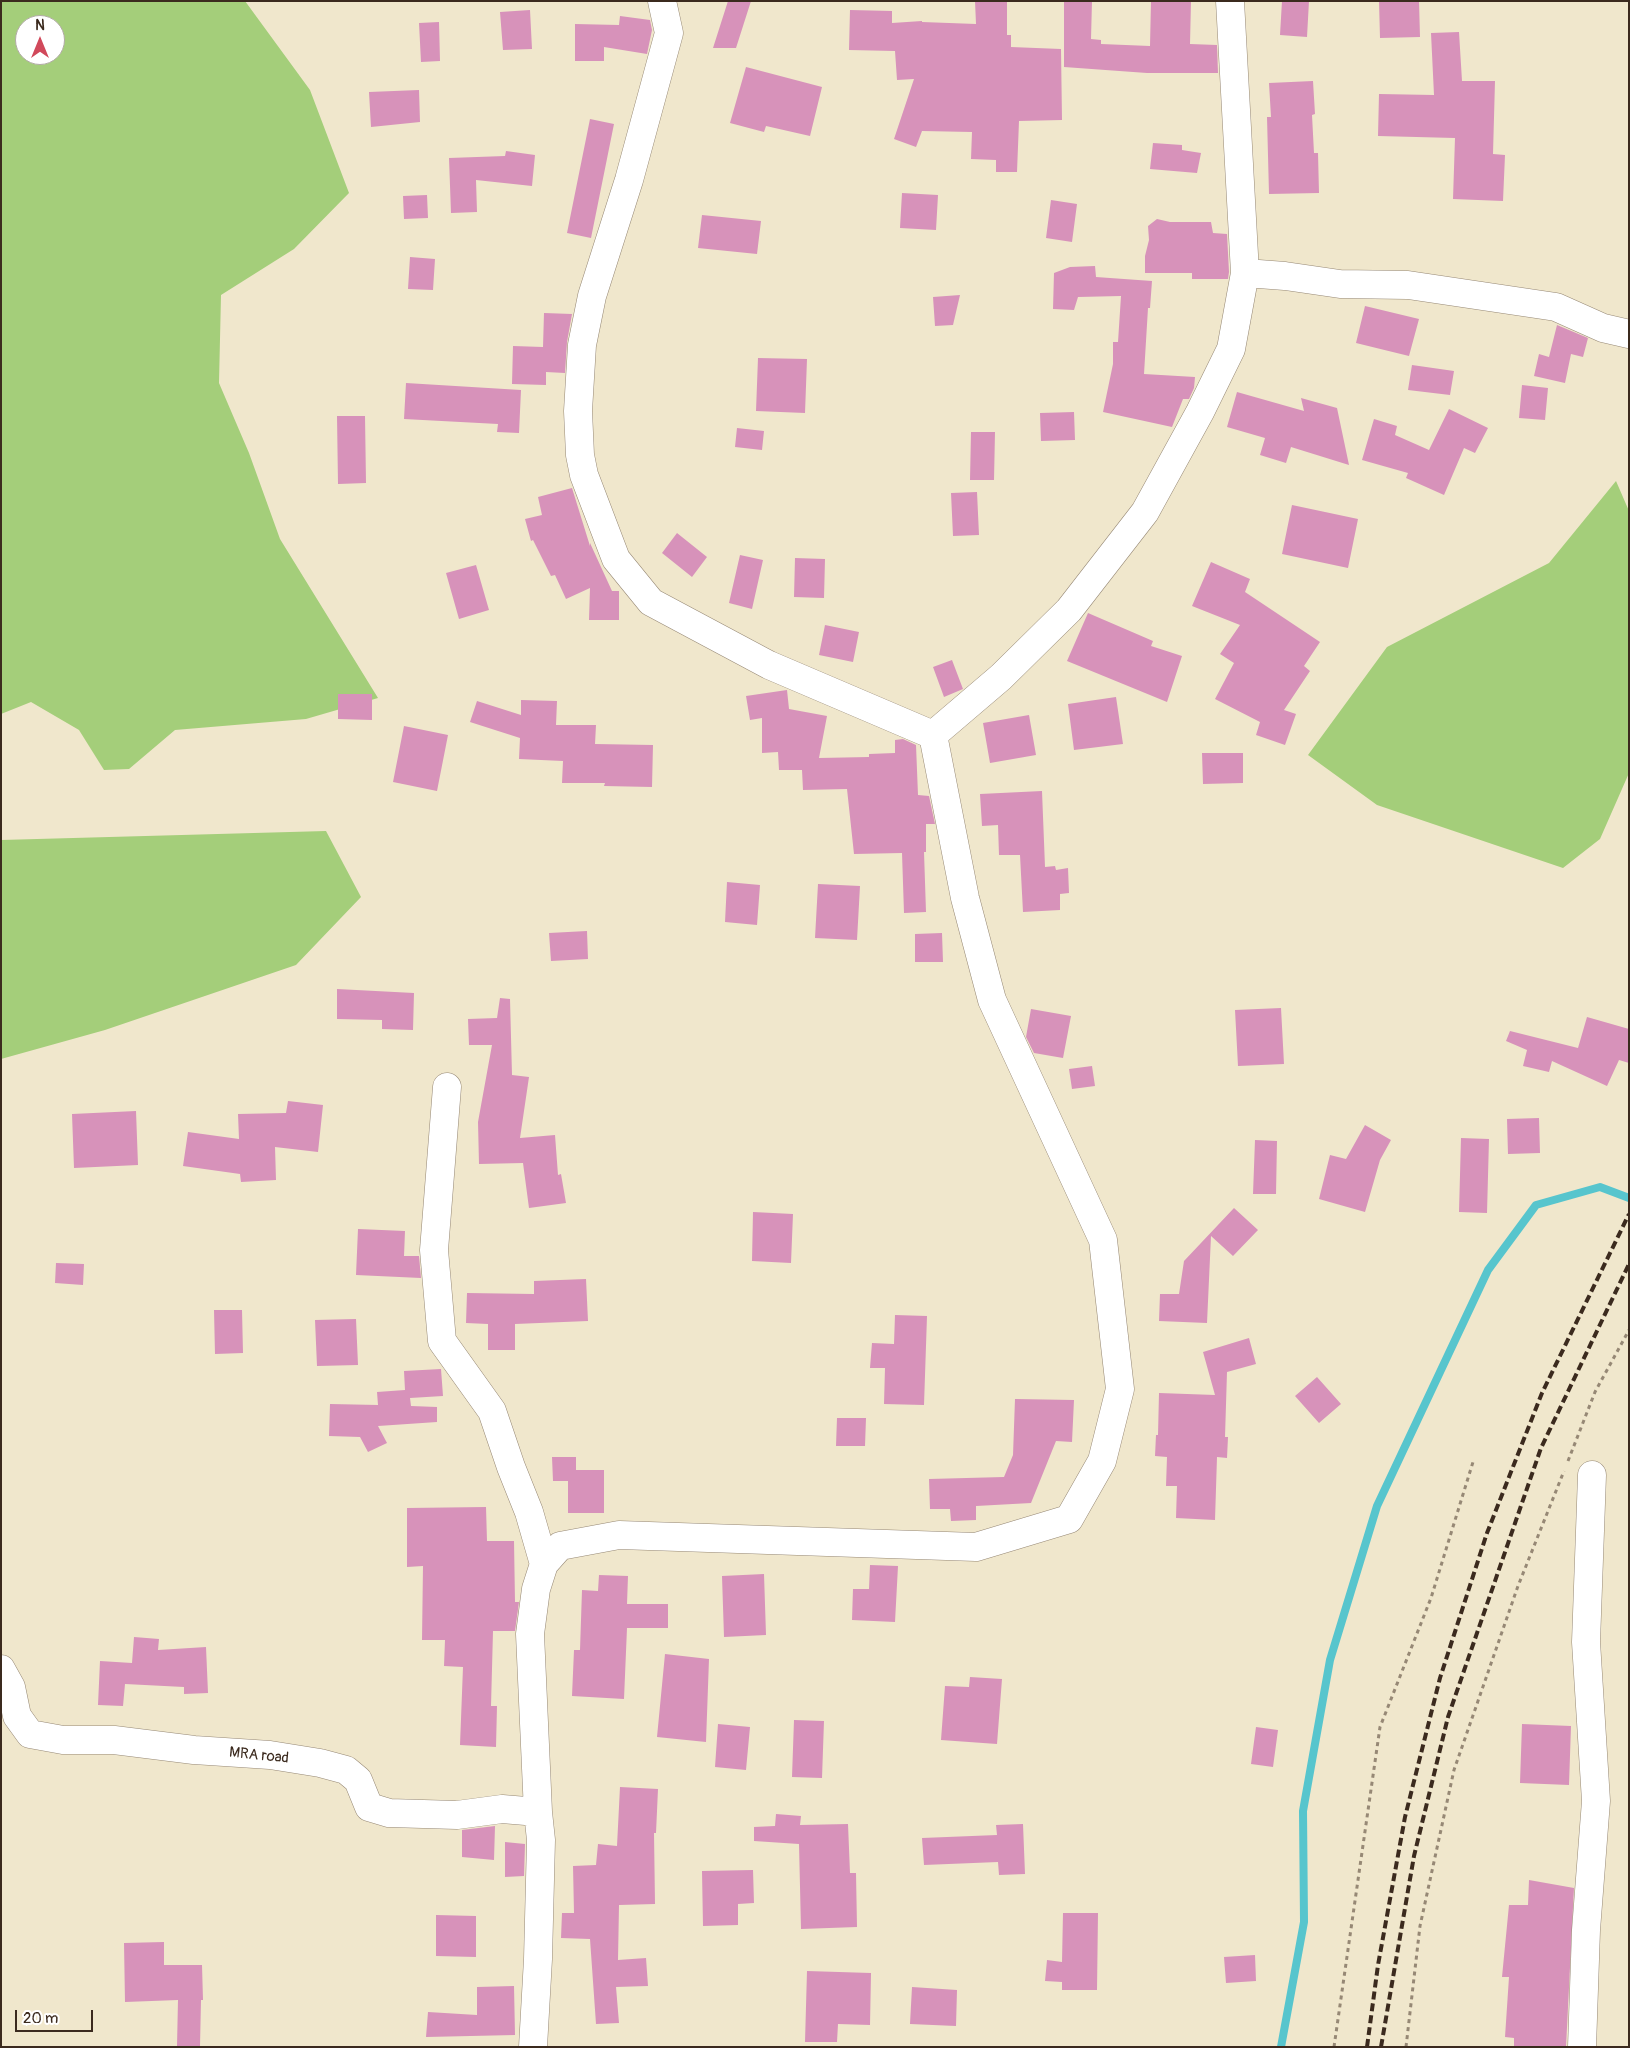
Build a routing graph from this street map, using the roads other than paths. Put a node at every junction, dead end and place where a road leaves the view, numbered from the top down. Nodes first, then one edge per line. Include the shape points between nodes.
1 (662, 1) edge
2 (1230, 1) edge
3 (1245, 273) junction
4 (1629, 334) edge
5 (933, 735) junction
6 (447, 1087) dead end
7 (1592, 1475) dead end
8 (544, 1564) junction
9 (1, 1669) edge
10 (538, 1812) junction
11 (533, 2047) edge
12 (1582, 2047) edge

1 - 5 street via 669,33 629,180 592,296 582,345 578,411 584,475 616,559 651,602 769,665
2 - 3 street
3 - 4 street via 1340,284 1408,286 1556,306 1603,328
3 - 5 street via 1231,349 1145,512 1069,610 1001,676
5 - 8 street via 965,898 992,1000 1103,1240 1120,1389 1102,1461 1069,1518 976,1547 619,1535 560,1546
6 - 8 street via 434,1250 442,1341 492,1412 529,1512
7 - 12 street via 1586,1642 1596,1801 1586,1930
8 - 10 street via 536,1589 530,1634
9 - 10 street, MRA road via 11,1687 17,1716 30,1734 63,1740 114,1740 270,1755 320,1764 346,1770 358,1780 369,1807 389,1813 457,1815 502,1809
10 - 11 street via 538,1959

